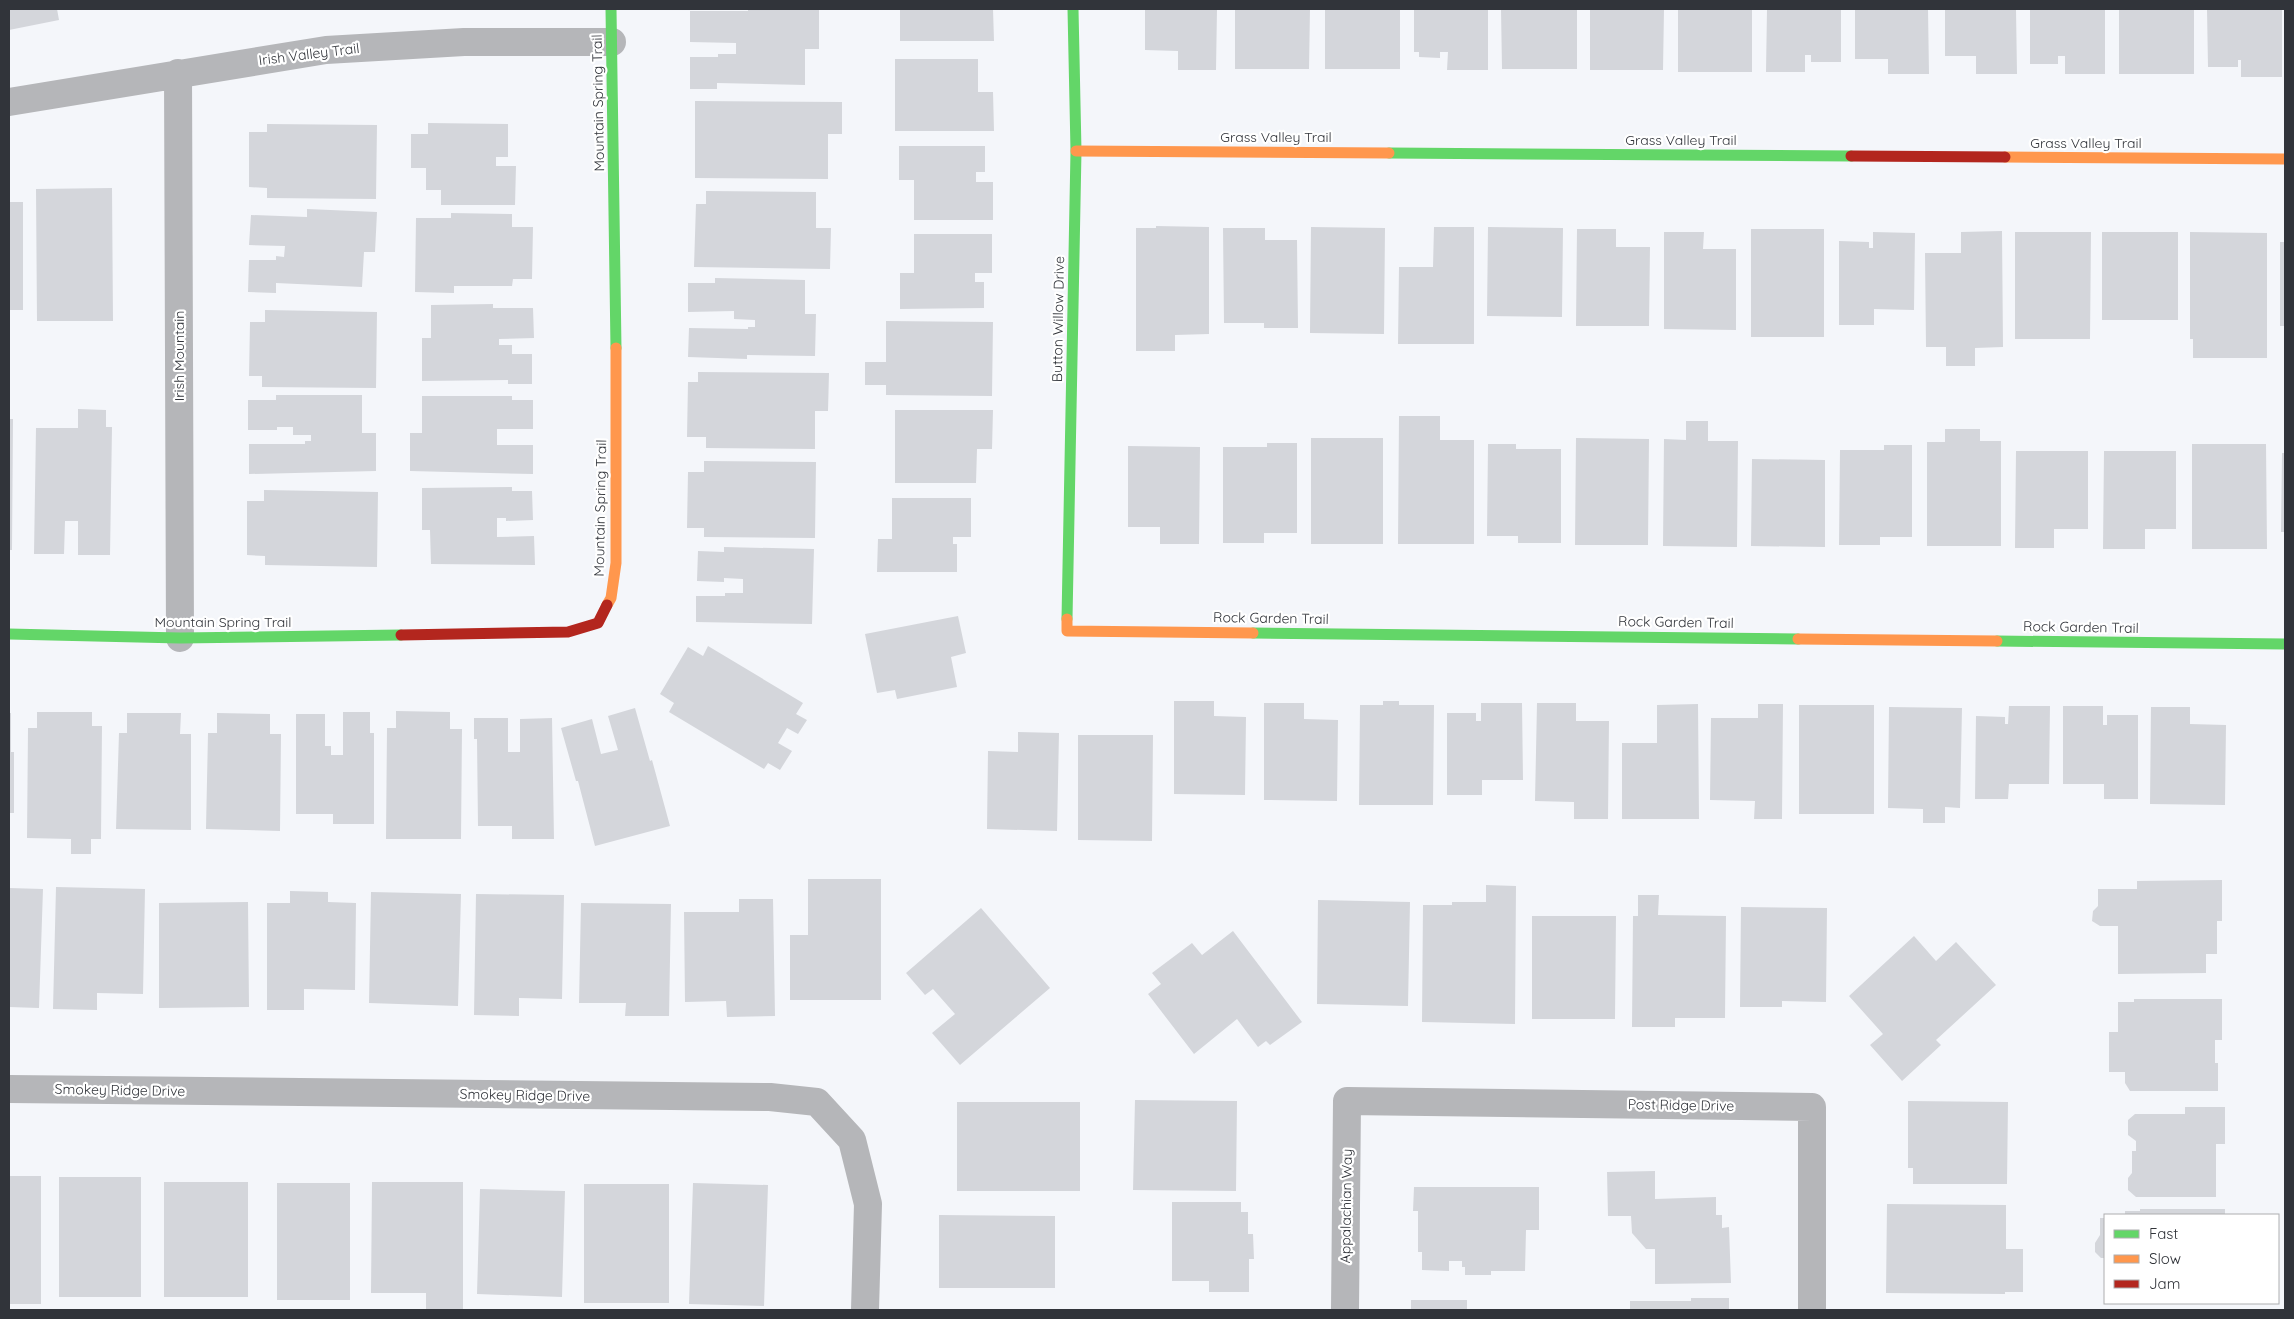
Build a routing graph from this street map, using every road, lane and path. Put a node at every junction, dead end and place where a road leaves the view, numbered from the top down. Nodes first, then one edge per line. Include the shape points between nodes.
1 (611, 9) edge
2 (1073, 9) edge
3 (612, 42) junction
4 (178, 73) junction
5 (9, 102) edge
6 (1076, 151) junction
7 (2285, 159) edge
8 (1067, 631) joint
9 (9, 634) edge
10 (180, 638) junction
11 (2285, 644) edge
12 (9, 1089) edge
13 (1347, 1101) joint
14 (865, 1310) edge
15 (1345, 1310) edge
16 (1812, 1310) edge

1 - 3 street, Mountain Spring Trail
2 - 6 street, Button Willow Drive
3 - 4 street, Irish Valley Trail via 464,42 326,50
3 - 10 street, Mountain Spring Trail via 616,563 611,598 598,623 568,632
4 - 5 street, Irish Valley Trail
4 - 10 street, Irish Mountain
6 - 7 street, Grass Valley Trail
6 - 8 street, Button Willow Drive
8 - 11 street, Rock Garden Trail
9 - 10 street, Mountain Spring Trail
12 - 14 street, Smokey Ridge Drive via 770,1097 817,1102 852,1140 868,1204
13 - 15 street, Appalachian Way
13 - 16 street, Post Ridge Drive via 1812,1107

